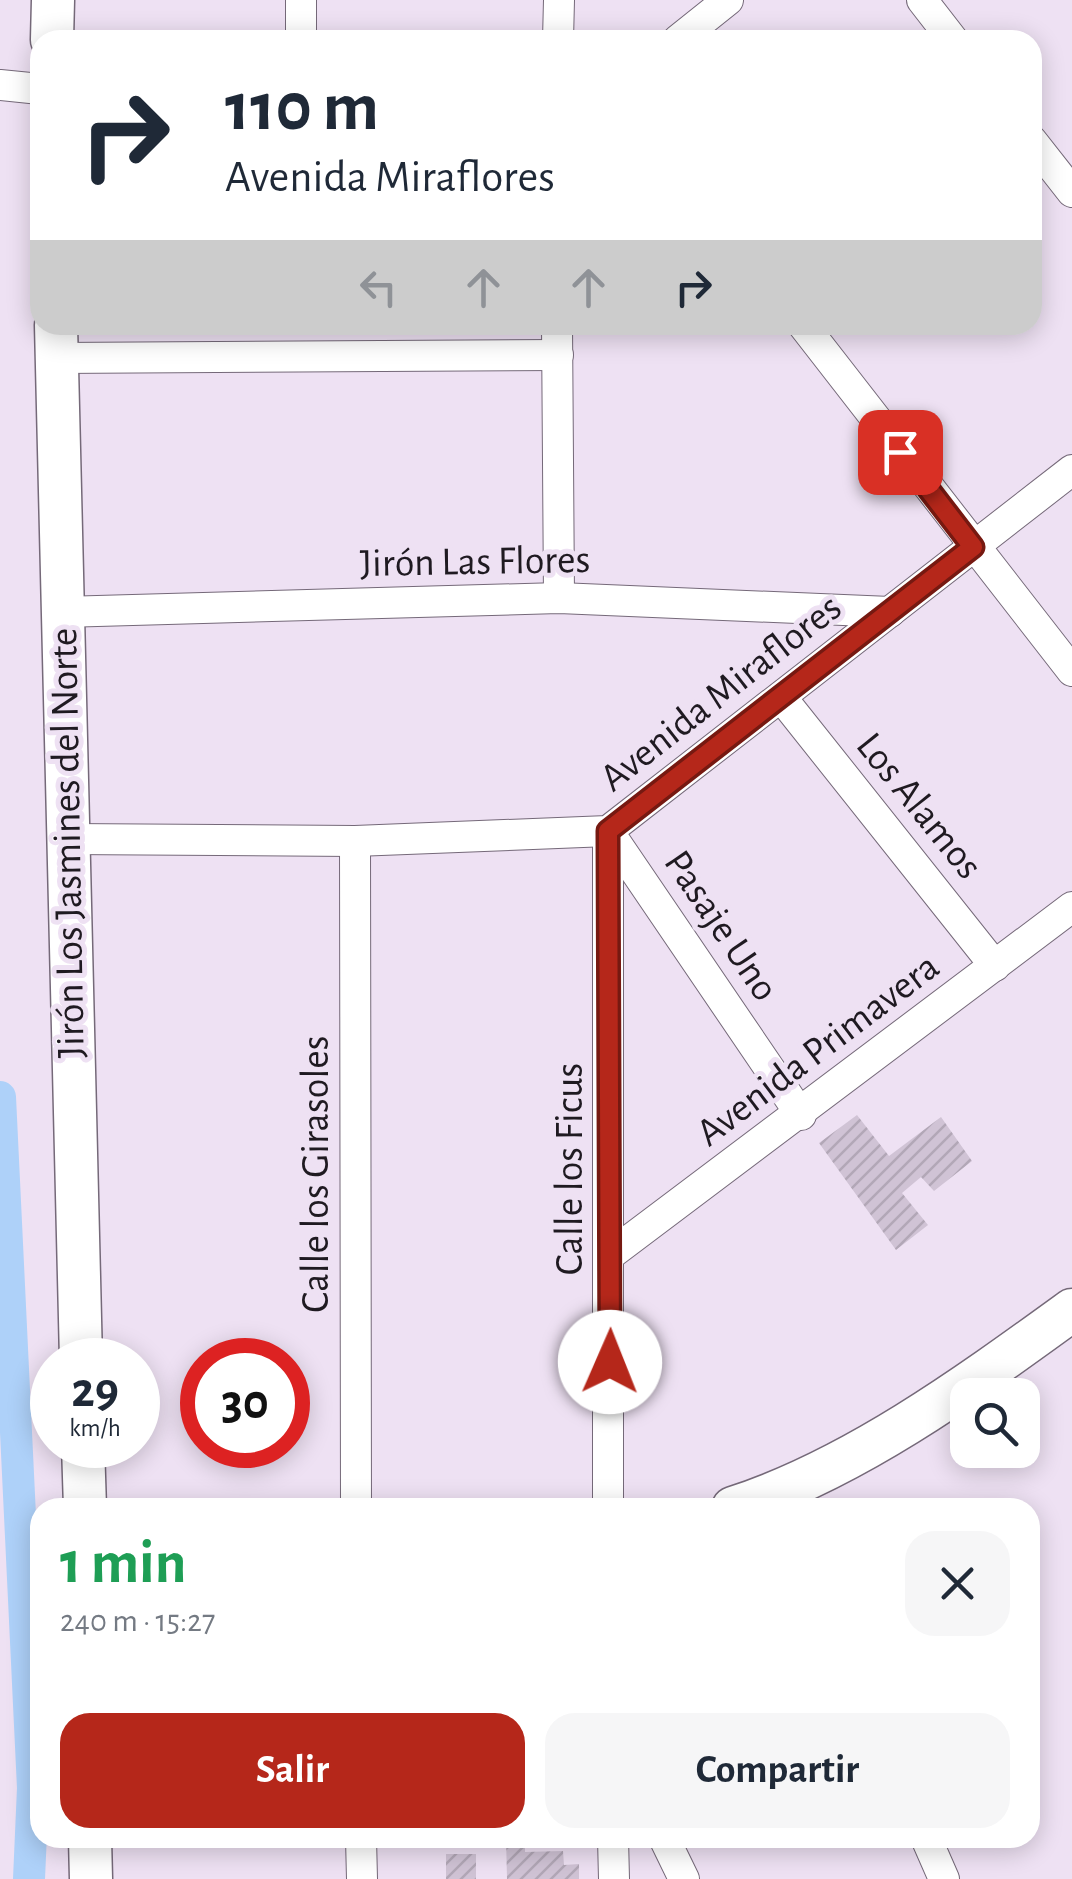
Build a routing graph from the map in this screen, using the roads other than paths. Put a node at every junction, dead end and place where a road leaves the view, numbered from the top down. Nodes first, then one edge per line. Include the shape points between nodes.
1 (53, 0) edge
2 (302, 0) edge
3 (728, 0) edge
4 (922, 0) edge
5 (52, 30) edge
6 (302, 30) edge
7 (690, 30) edge
8 (945, 30) edge
9 (0, 84) edge
10 (30, 88) edge
11 (1042, 154) edge
12 (1072, 192) edge
13 (811, 335) edge
14 (557, 340) edge
15 (56, 341) edge
16 (1072, 470) edge
17 (973, 547) junction
18 (559, 598) junction
19 (62, 612) junction
20 (890, 612) junction
21 (1072, 671) edge
22 (781, 696) junction
23 (608, 831) junction
24 (68, 839) junction
25 (355, 841) junction
26 (1072, 907) edge
27 (995, 966) junction
28 (801, 1115) junction
29 (611, 1254) junction
30 (1072, 1310) edge
31 (80, 1338) edge
32 (84, 1468) edge
33 (85, 1498) edge
34 (356, 1498) edge
35 (608, 1498) edge
36 (791, 1498) edge
37 (90, 1848) edge
38 (361, 1848) edge
39 (613, 1848) edge
40 (669, 1848) edge
41 (930, 1848) edge
42 (91, 1879) edge
43 (362, 1879) edge
44 (614, 1879) edge
45 (684, 1879) edge
46 (944, 1879) edge

1 - 5 street
2 - 6 street
3 - 7 street
4 - 8 street
9 - 10 street
11 - 12 street
13 - 17 street
14 - 15 street
14 - 18 street
15 - 19 street, Jirón Los Jasmines del Norte
16 - 17 street, Avenida Miraflores
17 - 20 street, Avenida Miraflores
17 - 21 street
18 - 19 street, Jirón Las Flores
18 - 20 street, Jirón Las Flores
19 - 24 street, Jirón Los Jasmines del Norte
20 - 22 street, Avenida Miraflores
22 - 23 street, Avenida Miraflores
22 - 27 street, Los Alamos
23 - 25 street, Avenida Miraflores
23 - 28 street, Pasaje Uno
23 - 29 street, Calle los Ficus
24 - 25 street, Avenida Miraflores
24 - 31 street, Jirón Los Jasmines del Norte
25 - 34 street, Calle los Girasoles
26 - 27 street, Avenida Primavera
27 - 28 street, Avenida Primavera
28 - 29 street, Avenida Primavera
29 - 35 street, Calle los Ficus
30 - 36 street
32 - 33 street
37 - 42 street
38 - 43 street
39 - 44 street
40 - 45 street
41 - 46 street

